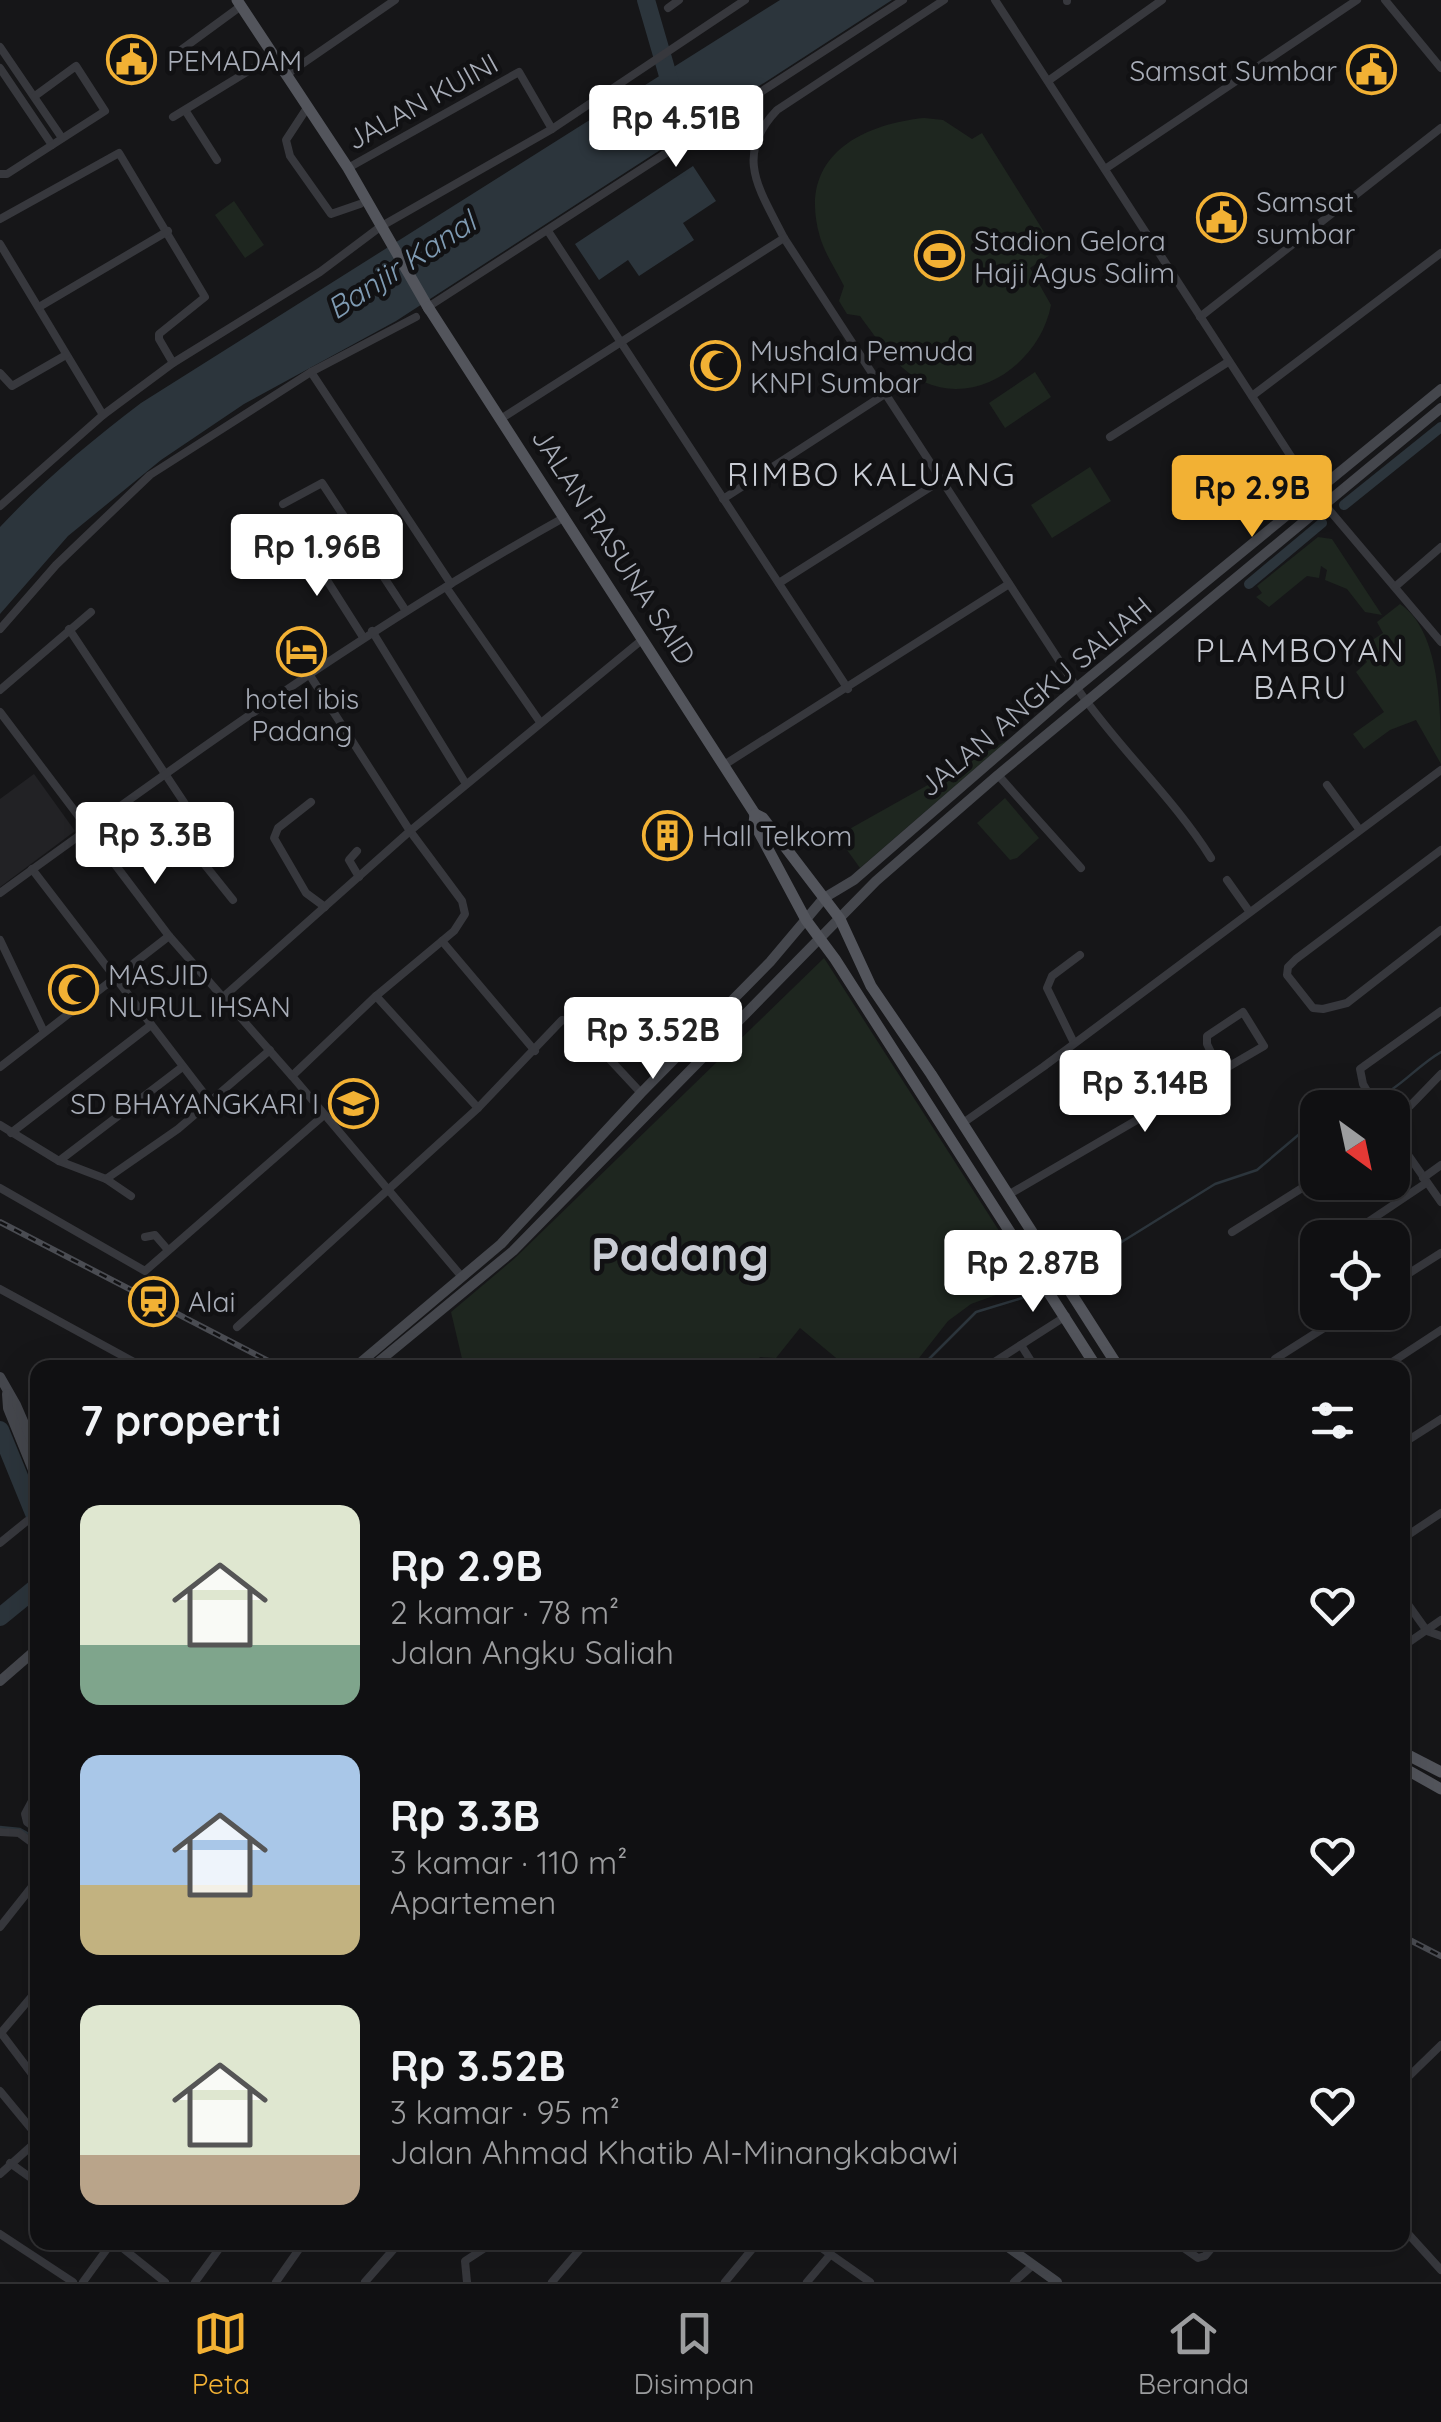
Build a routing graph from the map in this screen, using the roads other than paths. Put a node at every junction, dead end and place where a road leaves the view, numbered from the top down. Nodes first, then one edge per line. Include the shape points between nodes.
1 (395, 0) edge
2 (679, 0) edge
3 (745, 0) edge
4 (903, 0) edge
5 (944, 0) edge
6 (995, 0) edge
7 (1162, 0) edge
8 (1357, 0) edge
9 (1386, 0) edge
10 (239, 3) edge
11 (668, 8) dead end
12 (0, 47) edge
13 (274, 56) junction
14 (170, 58) dead end
15 (0, 68) edge
16 (1441, 68) edge
17 (286, 75) junction
18 (1048, 81) junction
19 (34, 94) junction
20 (22, 100) junction
21 (184, 110) junction
22 (305, 110) dead end
23 (173, 117) dead end
24 (552, 128) junction
25 (1441, 128) edge
26 (62, 138) junction
27 (52, 145) junction
28 (217, 160) dead end
29 (348, 168) junction
30 (1105, 169) junction
31 (0, 174) edge
32 (360, 204) dead end
33 (0, 220) edge
34 (382, 230) junction
35 (168, 231) junction
36 (548, 231) junction
37 (784, 238) junction
38 (0, 244) edge
39 (1441, 253) edge
40 (39, 307) junction
41 (428, 308) junction
42 (416, 317) dead end
43 (1200, 317) junction
44 (622, 341) junction
45 (66, 355) junction
46 (1228, 362) junction
47 (173, 363) junction
48 (310, 372) junction
49 (0, 373) edge
50 (1441, 389) edge
51 (885, 394) junction
52 (1252, 396) junction
53 (1441, 408) edge
54 (103, 415) junction
55 (502, 418) junction
56 (1110, 437) dead end
57 (943, 479) junction
58 (0, 489) edge
59 (1314, 492) junction
60 (7, 498) junction
61 (723, 499) junction
62 (283, 504) dead end
63 (0, 506) edge
64 (1325, 506) junction
65 (343, 515) junction
66 (565, 517) junction
67 (1441, 547) edge
68 (779, 583) junction
69 (1009, 584) junction
70 (449, 586) junction
71 (1396, 586) junction
72 (406, 611) junction
73 (91, 612) dead end
74 (69, 628) junction
75 (0, 629) edge
76 (372, 631) junction
77 (363, 637) junction
78 (643, 639) junction
79 (1441, 642) edge
80 (309, 674) junction
81 (1078, 688) junction
82 (848, 689) junction
83 (0, 690) edge
84 (1086, 701) junction
85 (0, 712) edge
86 (540, 722) junction
87 (724, 764) junction
88 (1441, 770) edge
89 (166, 772) junction
90 (998, 774) junction
91 (466, 784) junction
92 (1327, 784) dead end
93 (311, 802) dead end
94 (754, 814) junction
95 (87, 827) junction
96 (1359, 829) junction
97 (410, 831) junction
98 (193, 850) junction
99 (358, 850) dead end
100 (1441, 850) edge
101 (1211, 858) dead end
102 (173, 864) dead end
103 (1081, 868) dead end
104 (32, 869) junction
105 (359, 877) junction
106 (1227, 880) dead end
107 (0, 892) edge
108 (824, 898) junction
109 (233, 900) dead end
110 (325, 907) junction
111 (1249, 911) junction
112 (840, 919) junction
113 (806, 920) junction
114 (1441, 930) edge
115 (169, 936) junction
116 (0, 940) edge
117 (820, 940) junction
118 (442, 941) junction
119 (1080, 954) dead end
120 (114, 978) junction
121 (376, 996) junction
122 (221, 998) junction
123 (1441, 1012) edge
124 (151, 1025) junction
125 (44, 1032) junction
126 (1074, 1043) junction
127 (270, 1050) junction
128 (535, 1051) junction
129 (1, 1064) edge
130 (181, 1068) junction
131 (1220, 1071) junction
132 (1441, 1074) edge
133 (292, 1076) junction
134 (1365, 1090) edge
135 (641, 1093) junction
136 (208, 1100) junction
137 (1410, 1106) dead end
138 (478, 1108) junction
139 (324, 1115) junction
140 (962, 1123) junction
141 (0, 1125) edge
142 (11, 1133) junction
143 (1410, 1160) edge
144 (59, 1161) junction
145 (1441, 1165) edge
146 (106, 1179) junction
147 (1424, 1181) junction
148 (0, 1188) edge
149 (1300, 1189) edge
150 (388, 1190) junction
151 (549, 1192) junction
152 (124, 1195) dead end
153 (1008, 1195) junction
154 (1441, 1202) edge
155 (561, 1204) junction
156 (1369, 1220) edge
157 (1232, 1232) dead end
158 (145, 1237) dead end
159 (168, 1250) junction
160 (1441, 1253) edge
161 (1410, 1273) edge
162 (462, 1277) junction
163 (0, 1289) edge
164 (1066, 1316) junction
165 (237, 1327) dead end
166 (1321, 1330) edge
167 (1441, 1330) edge
168 (1021, 1345) junction
169 (136, 1360) edge
170 (363, 1360) edge
171 (381, 1360) edge
172 (1003, 1360) edge
173 (1030, 1360) edge
174 (1093, 1360) edge
175 (1114, 1360) edge
176 (1275, 1360) dead end
177 (1395, 1360) edge
178 (0, 1377) edge
179 (7, 1394) junction
180 (1441, 1419) edge
181 (30, 1437) edge
182 (1410, 1439) edge
183 (30, 1462) edge
184 (1441, 1512) edge
185 (30, 1520) edge
186 (1410, 1533) edge
187 (0, 1544) edge
188 (1410, 1607) edge
189 (1441, 1620) edge
190 (1427, 1630) junction
191 (1441, 1636) edge
192 (1410, 1642) edge
193 (30, 1655) edge
194 (0, 1680) edge
195 (1410, 1756) edge
196 (1410, 1771) edge
197 (1441, 1772) edge
198 (1441, 1788) edge
199 (0, 1832) edge
200 (30, 1842) edge
201 (30, 1890) edge
202 (0, 1927) edge
203 (30, 1998) edge
204 (0, 2033) edge
205 (1441, 2046) edge
206 (30, 2072) edge
207 (1410, 2075) edge
208 (0, 2092) edge
209 (30, 2128) edge
210 (30, 2145) edge
211 (10, 2163) junction
212 (0, 2174) edge
213 (30, 2177) edge
214 (0, 2234) edge
215 (1410, 2235) edge
216 (108, 2250) edge
217 (124, 2250) edge
218 (218, 2250) edge
219 (298, 2250) edge
220 (393, 2250) edge
221 (482, 2250) edge
222 (579, 2250) edge
223 (751, 2250) edge
224 (823, 2250) edge
225 (1012, 2250) edge
226 (1186, 2250) edge
227 (1210, 2250) edge
228 (830, 2256) junction
229 (1033, 2265) junction
230 (1441, 2270) edge
231 (73, 2282) edge
232 (84, 2282) edge
233 (165, 2282) edge
234 (196, 2282) edge
235 (276, 2282) edge
236 (365, 2282) edge
237 (467, 2282) edge
238 (552, 2282) edge
239 (725, 2282) edge
240 (807, 2282) edge
241 (870, 2282) edge
242 (1014, 2282) edge
243 (1057, 2282) edge

1 - 17 street
2 - 11 street
3 - 24 street
4 - 36 street
5 - 37 street via 826,75 765,123 752,150 754,172
6 - 18 street
7 - 18 street
8 - 30 street
9 - 16 street
10 - 13 main road, JALAN RASUNA SAID
10 - 14 street
12 - 19 street
13 - 17 main road, JALAN RASUNA SAID
13 - 21 street
15 - 20 street
17 - 29 main road, JALAN RASUNA SAID
18 - 30 street
19 - 20 street
19 - 26 street
19 - 26 street via 76,66 104,106 103,114
20 - 27 street
21 - 23 street
21 - 28 street
22 - 32 street via 287,136 288,151 331,214
24 - 29 street, JALAN KUINI via 519,72
24 - 34 street
25 - 43 street
26 - 27 street
27 - 31 street
29 - 34 main road, JALAN RASUNA SAID
30 - 43 street
33 - 35 street via 118,152
34 - 41 main road, JALAN RASUNA SAID
34 - 47 street
35 - 40 street
35 - 47 street via 206,297 158,336
36 - 41 street
36 - 44 street
37 - 44 street
37 - 51 street
38 - 40 street
39 - 52 street
40 - 45 street
41 - 55 main road, JALAN RASUNA SAID
42 - 48 street
43 - 46 street
44 - 55 street
44 - 61 street
45 - 49 street via 12,386
45 - 54 street
46 - 52 street
46 - 56 street
47 - 54 street
48 - 70 street
48 - 75 street via 135,486
50 - 59 main road, JALAN ANGKU SALIAH
51 - 57 street
51 - 61 street
52 - 59 street
53 - 64 main road, JALAN ANGKU SALIAH
54 - 60 street
55 - 66 main road, JALAN RASUNA SAID
57 - 68 street
57 - 69 street
58 - 60 street
59 - 64 street
59 - 81 main road, JALAN ANGKU SALIAH
60 - 63 street
61 - 68 street
62 - 65 street via 321,482
64 - 71 street
64 - 84 main road, JALAN ANGKU SALIAH
65 - 72 street
65 - 77 street via 302,542
66 - 70 street
66 - 78 main road, JALAN RASUNA SAID
67 - 71 street
68 - 82 street
69 - 81 street
69 - 82 street
70 - 72 street
70 - 86 street
71 - 79 street
72 - 76 street
73 - 74 street
74 - 83 street
74 - 89 street
76 - 77 street
76 - 91 street
77 - 80 street
78 - 86 street
78 - 87 main road, JALAN RASUNA SAID
80 - 89 street
80 - 97 street
81 - 84 street
81 - 108 main road, JALAN ANGKU SALIAH
82 - 87 street
84 - 90 main road, JALAN ANGKU SALIAH
84 - 101 street
85 - 95 street
86 - 91 street
87 - 94 main road, JALAN RASUNA SAID
88 - 96 street
89 - 95 street
89 - 98 street via 200,827
90 - 103 street
90 - 112 main road, JALAN ANGKU SALIAH
91 - 97 street
92 - 96 street
93 - 110 street via 274,838 306,894
94 - 108 main road
94 - 113 main road
95 - 104 street
95 - 115 street
96 - 111 street
97 - 105 street
97 - 118 street via 462,902 463,921
98 - 102 street
98 - 109 street
99 - 105 street via 349,860
100 - 114 street via 1296,959 1287,975 1313,1008 1347,1003
104 - 107 street
104 - 120 street
105 - 110 street
106 - 111 street
108 - 112 main road
108 - 113 main road
110 - 122 street
111 - 126 street
112 - 117 main road, JALAN ANGKU SALIAH
112 - 140 main road via 872,986
113 - 117 main road
113 - 135 main road
115 - 120 street
115 - 122 street
116 - 125 street
117 - 155 main road, JALAN ANGKU SALIAH
117 - 164 main road
118 - 121 street
118 - 128 street
119 - 126 street via 1047,988
120 - 124 street
120 - 125 street
121 - 133 street
121 - 138 street
122 - 127 street
123 - 134 street via 1362,1066
124 - 130 street
124 - 142 street
125 - 129 street
126 - 140 street
127 - 133 street
127 - 136 street
128 - 135 street via 570,1019
128 - 138 street
130 - 136 street
130 - 144 street
131 - 131 street via 1264,1046 1243,1012 1206,1036
131 - 153 street
132 - 137 street
133 - 139 street
135 - 151 main road
136 - 146 street
138 - 150 street
139 - 150 street
139 - 159 street
140 - 153 main road
141 - 142 street
142 - 144 street
143 - 147 street
144 - 146 street
145 - 147 street
146 - 152 street
147 - 154 street
147 - 156 street
148 - 159 street via 145,1271
149 - 157 street
150 - 162 street
150 - 165 street
151 - 155 main road
151 - 162 main road
153 - 175 main road
155 - 171 main road, JALAN ANGKU SALIAH
158 - 159 street via 155,1235
160 - 161 street
162 - 170 main road
163 - 169 street
164 - 168 street
164 - 174 main road
166 - 176 street
167 - 177 street
168 - 172 street
168 - 173 street
178 - 179 main road
179 - 181 main road
179 - 183 main road
180 - 182 street
184 - 186 street
185 - 187 street
188 - 190 street
189 - 190 street
190 - 191 street
190 - 192 street
193 - 194 main road
195 - 197 main road
196 - 198 main road
199 - 200 street
201 - 202 street
203 - 204 street
204 - 206 street
205 - 207 street
208 - 209 street
210 - 211 street
211 - 212 street
211 - 213 street
214 - 231 street
215 - 230 street
216 - 232 street
217 - 233 street
218 - 234 street
219 - 235 street
220 - 236 street
221 - 237 street via 464,2262
222 - 238 street
223 - 239 street
224 - 228 street
225 - 229 main road
226 - 227 street via 1198,2258
228 - 240 street
228 - 241 street
229 - 242 street
229 - 243 main road

